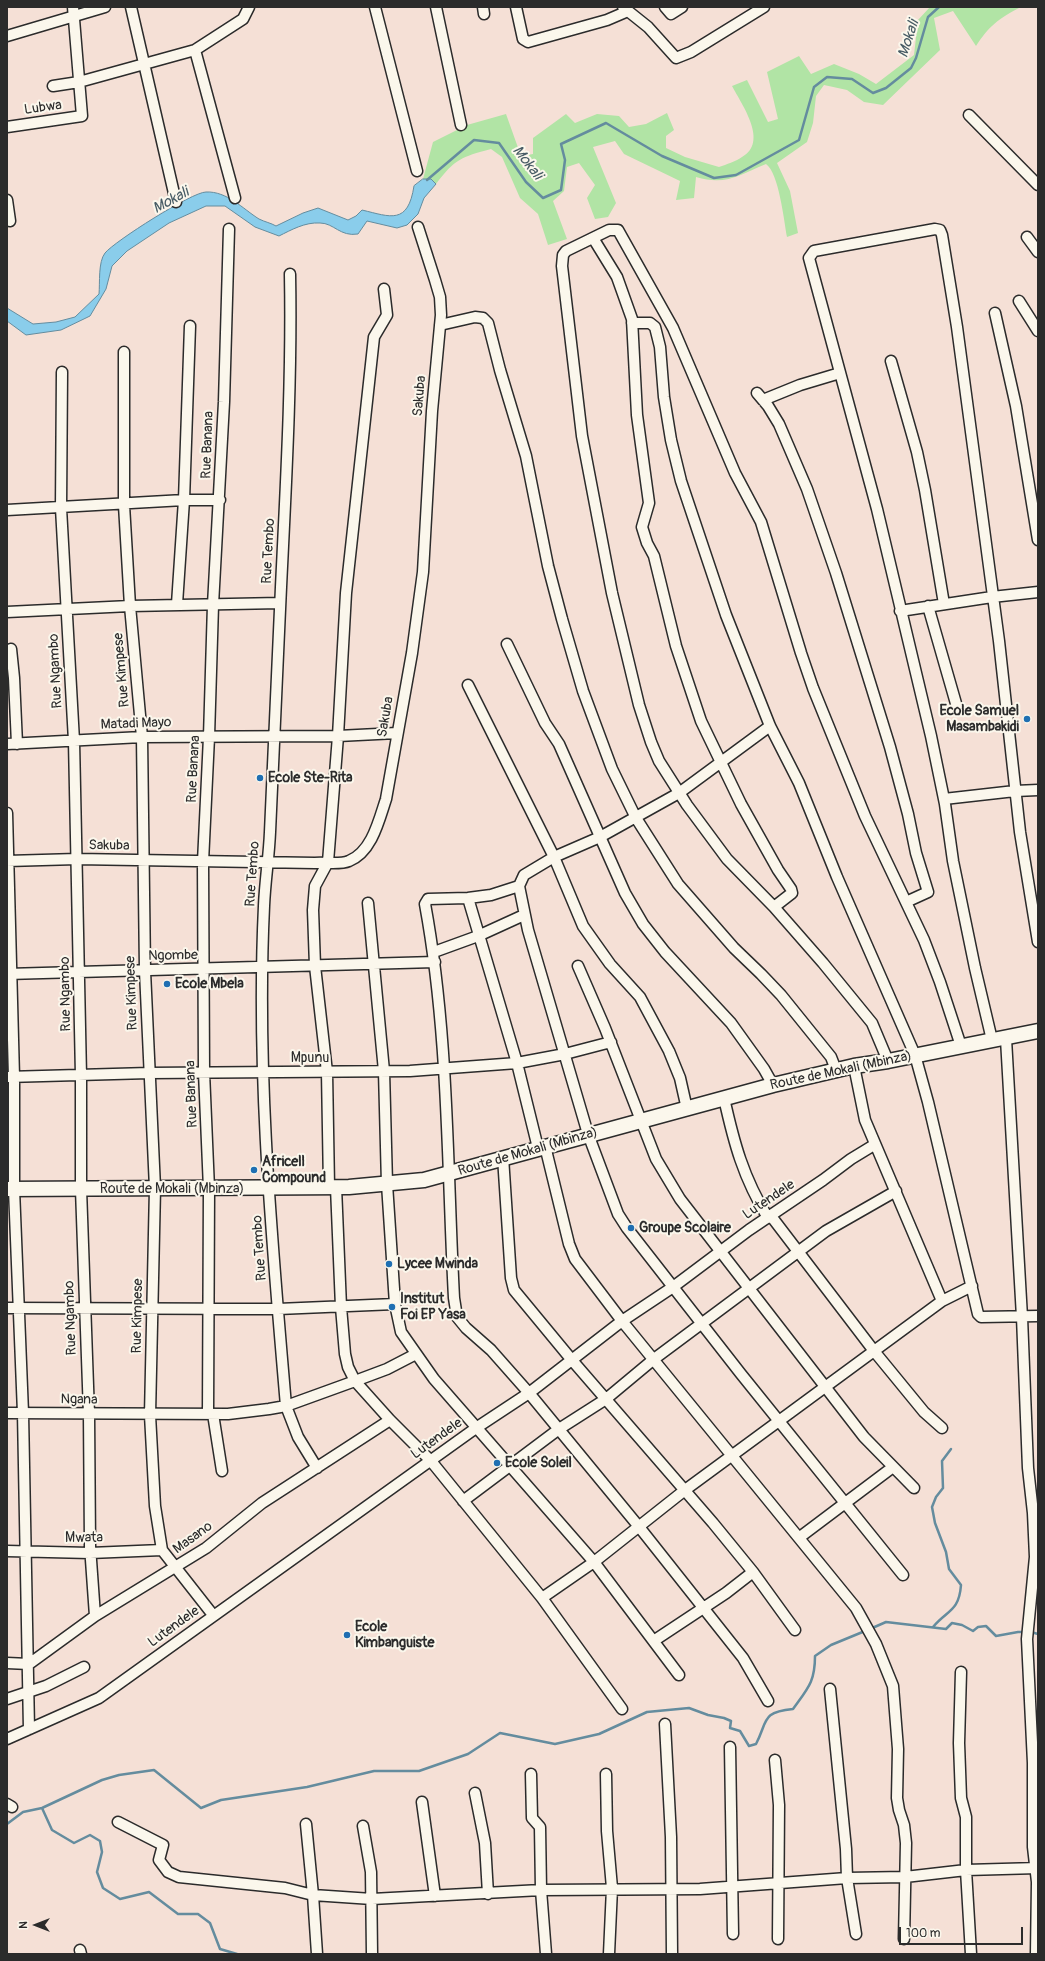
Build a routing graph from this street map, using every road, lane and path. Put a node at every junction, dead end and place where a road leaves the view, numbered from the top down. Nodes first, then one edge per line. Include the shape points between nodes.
1 (105, 7) edge
2 (131, 7) edge
3 (249, 7) edge
4 (375, 7) edge
5 (436, 7) edge
6 (516, 7) edge
7 (764, 7) edge
8 (625, 9) edge
9 (73, 12) edge
10 (7, 36) edge
11 (195, 50) junction
12 (144, 65) junction
13 (79, 82) junction
14 (53, 86) dead end
15 (970, 115) dead end
16 (461, 125) dead end
17 (7, 127) edge
18 (417, 171) dead end
19 (1038, 185) edge
20 (235, 198) dead end
21 (7, 200) edge
22 (176, 202) dead end
23 (10, 221) dead end
24 (418, 227) dead end
25 (229, 229) dead end
26 (1027, 237) dead end
27 (593, 238) junction
28 (1038, 252) edge
29 (290, 274) dead end
30 (384, 289) dead end
31 (1018, 301) dead end
32 (995, 314) dead end
33 (632, 323) junction
34 (440, 325) junction
35 (190, 326) dead end
36 (1038, 331) edge
37 (124, 352) dead end
38 (891, 361) dead end
39 (62, 372) dead end
40 (840, 373) junction
41 (184, 500) junction
42 (220, 500) junction
43 (124, 505) junction
44 (61, 508) junction
45 (7, 510) edge
46 (1038, 540) edge
47 (1038, 592) edge
48 (992, 597) junction
49 (177, 604) junction
50 (280, 604) junction
51 (944, 604) junction
52 (213, 605) junction
53 (130, 606) junction
54 (928, 606) junction
55 (66, 610) junction
56 (900, 611) junction
57 (7, 612) edge
58 (507, 644) dead end
59 (11, 649) dead end
60 (468, 685) dead end
61 (957, 707) dead end
62 (770, 726) junction
63 (397, 733) junction
64 (275, 736) junction
65 (338, 736) junction
66 (142, 737) junction
67 (209, 737) junction
68 (74, 741) junction
69 (12, 744) edge
70 (721, 761) junction
71 (1038, 790) edge
72 (1015, 791) junction
73 (679, 793) junction
74 (944, 799) junction
75 (7, 813) edge
76 (636, 818) junction
77 (600, 837) junction
78 (554, 857) junction
79 (77, 860) junction
80 (145, 860) junction
81 (8, 861) edge
82 (203, 862) junction
83 (268, 862) junction
84 (328, 862) junction
85 (519, 886) junction
86 (468, 898) junction
87 (906, 902) junction
88 (368, 903) dead end
89 (774, 907) junction
90 (524, 915) junction
91 (478, 936) junction
92 (1038, 942) edge
93 (435, 957) junction
94 (375, 964) junction
95 (315, 966) junction
96 (578, 966) dead end
97 (263, 967) junction
98 (205, 970) junction
99 (79, 971) junction
100 (145, 971) junction
101 (9, 974) edge
102 (1038, 1031) edge
103 (999, 1039) junction
104 (611, 1042) junction
105 (961, 1046) junction
106 (565, 1054) junction
107 (915, 1055) junction
108 (888, 1061) junction
109 (516, 1063) junction
110 (854, 1066) junction
111 (444, 1068) junction
112 (836, 1070) junction
113 (384, 1071) junction
114 (204, 1072) junction
115 (264, 1072) junction
116 (327, 1072) junction
117 (149, 1073) junction
118 (82, 1076) junction
119 (11, 1077) edge
120 (773, 1085) junction
121 (724, 1098) junction
122 (687, 1109) junction
123 (641, 1120) junction
124 (588, 1134) junction
125 (874, 1145) junction
126 (542, 1147) junction
127 (503, 1157) junction
128 (448, 1174) junction
129 (387, 1184) junction
130 (333, 1187) junction
131 (155, 1188) junction
132 (270, 1188) junction
133 (11, 1189) edge
134 (81, 1189) junction
135 (209, 1189) junction
136 (896, 1191) junction
137 (769, 1217) junction
138 (721, 1252) junction
139 (798, 1252) junction
140 (972, 1286) junction
141 (673, 1287) junction
142 (749, 1288) junction
143 (942, 1301) junction
144 (395, 1304) junction
145 (341, 1307) junction
146 (7, 1308) edge
147 (19, 1308) junction
148 (85, 1308) junction
149 (152, 1309) junction
150 (278, 1309) junction
151 (208, 1310) junction
152 (1038, 1316) edge
153 (1022, 1317) junction
154 (622, 1321) junction
155 (702, 1323) junction
156 (874, 1351) junction
157 (416, 1354) junction
158 (571, 1359) junction
159 (654, 1359) junction
160 (355, 1381) junction
161 (824, 1386) junction
162 (529, 1393) junction
163 (606, 1399) junction
164 (286, 1406) junction
165 (7, 1413) edge
166 (23, 1413) junction
167 (89, 1414) junction
168 (210, 1414) junction
169 (150, 1415) junction
170 (390, 1420) junction
171 (779, 1420) junction
172 (476, 1428) junction
173 (942, 1428) dead end
174 (559, 1429) junction
175 (733, 1455) junction
176 (431, 1461) junction
177 (510, 1466) junction
178 (893, 1467) junction
179 (317, 1468) junction
180 (222, 1471) dead end
181 (914, 1488) dead end
182 (685, 1490) junction
183 (463, 1501) junction
184 (845, 1502) junction
185 (640, 1528) junction
186 (800, 1537) junction
187 (162, 1550) junction
188 (7, 1551) edge
189 (26, 1551) junction
190 (90, 1553) junction
191 (594, 1562) junction
192 (176, 1568) junction
193 (753, 1572) junction
194 (903, 1575) dead end
195 (542, 1598) junction
196 (703, 1608) junction
197 (213, 1615) junction
198 (95, 1616) junction
199 (795, 1630) dead end
200 (655, 1640) junction
201 (7, 1664) edge
202 (29, 1664) junction
203 (84, 1667) dead end
204 (961, 1672) dead end
205 (679, 1675) dead end
206 (830, 1689) dead end
207 (28, 1692) junction
208 (7, 1699) edge
209 (768, 1701) dead end
210 (622, 1710) dead end
211 (665, 1724) dead end
212 (29, 1729) junction
213 (7, 1739) edge
214 (730, 1746) dead end
215 (775, 1760) dead end
216 (531, 1774) dead end
217 (606, 1774) dead end
218 (475, 1793) dead end
219 (422, 1802) dead end
220 (118, 1822) dead end
221 (306, 1824) dead end
222 (363, 1826) dead end
223 (1037, 1868) edge
224 (966, 1870) junction
225 (905, 1877) junction
226 (847, 1878) junction
227 (778, 1882) junction
228 (733, 1887) junction
229 (612, 1888) junction
230 (541, 1890) junction
231 (670, 1890) junction
232 (488, 1894) junction
233 (313, 1895) junction
234 (434, 1896) junction
235 (372, 1899) junction
236 (733, 1934) dead end
237 (856, 1934) dead end
238 (778, 1939) dead end
239 (904, 1939) dead end
240 (317, 1954) edge
241 (372, 1954) edge
242 (546, 1954) edge
243 (609, 1954) edge
244 (672, 1954) edge
245 (971, 1954) edge
246 (1036, 1954) edge

1 - 9 street
2 - 12 street
3 - 11 street via 243,19
4 - 18 street
5 - 16 street
6 - 8 street via 523,39 528,42 607,20
7 - 8 street via 692,52 676,58 648,27
9 - 10 street
9 - 13 street
11 - 12 street
11 - 20 street
12 - 13 street
12 - 22 street
13 - 14 street
13 - 17 street, Lubwa via 82,116
15 - 19 street
21 - 23 street
24 - 34 street, Sakuba via 440,297
25 - 42 street, Rue Banana
26 - 28 street
27 - 33 street via 617,277 627,300
27 - 73 street via 566,251 562,260 582,436 612,594 639,705 660,761
27 - 87 street via 609,230 618,230 673,328 735,473 761,522 813,688 888,869
29 - 50 street, Rue Tembo via 287,472
30 - 65 street via 387,315 374,337 346,587
31 - 36 street
32 - 46 street via 1016,406
33 - 62 street via 650,323 655,327 660,347 668,425 681,481 726,615
33 - 70 street via 637,415 649,503 642,527 654,556 676,646 701,721
34 - 63 street, Sakuba via 432,411 423,572 412,653
34 - 76 street via 475,317 483,318 488,323 526,456 548,566 562,619 591,713 612,769
35 - 41 street
37 - 43 street, Rue Kimpese
38 - 51 street via 918,459
39 - 44 street, Rue Ngambo
40 - 48 street via 809,258 810,253 940,230 957,327
40 - 56 street via 877,509
40 - 87 street via 760,396 779,424 807,489 890,747 928,892
41 - 42 street
41 - 43 street
41 - 49 street
42 - 52 street, Rue Banana
43 - 44 street
43 - 53 street, Rue Kimpese
44 - 45 street
44 - 55 street, Rue Ngambo
47 - 48 street
48 - 51 street
48 - 72 street
49 - 52 street
49 - 53 street
50 - 52 street
50 - 64 street, Rue Tembo
51 - 54 street
52 - 67 street, Rue Banana
53 - 55 street
53 - 66 street, Rue Kimpese
54 - 56 street
54 - 61 street
55 - 57 street
55 - 68 street, Rue Ngambo
56 - 74 street
58 - 77 street via 544,723 559,744
59 - 69 street via 14,678
60 - 78 street
62 - 70 street
62 - 107 street via 799,784
63 - 65 street, Matadi Mayo
63 - 84 street, Sakuba via 386,799 373,836 363,851 350,861
64 - 65 street, Matadi Mayo
64 - 67 street, Matadi Mayo
64 - 83 street, Rue Tembo
65 - 84 street
66 - 67 street, Matadi Mayo
66 - 68 street, Matadi Mayo
66 - 80 street, Rue Kimpese
67 - 82 street, Rue Banana
68 - 69 street, Matadi Mayo
68 - 79 street, Rue Ngambo
70 - 73 street
70 - 89 street via 741,804 791,889 792,893
71 - 72 street
72 - 74 street
72 - 92 street
73 - 76 street
73 - 89 street via 727,860
74 - 103 street via 975,968
75 - 81 street
76 - 77 street
76 - 112 street via 690,900 781,995 831,1057
77 - 78 street
77 - 120 street via 625,893 643,924 665,952 731,1023
78 - 85 street via 524,875
78 - 122 street via 584,926 610,964 640,997 669,1051 680,1078
79 - 80 street, Sakuba
79 - 81 street, Sakuba
79 - 99 street, Rue Ngambo
80 - 82 street, Sakuba
80 - 100 street, Rue Kimpese
81 - 101 street
82 - 83 street, Sakuba
82 - 98 street, Rue Banana
83 - 84 street, Sakuba
83 - 97 street, Rue Tembo
84 - 95 street via 315,886
85 - 86 street via 491,895
85 - 90 street
86 - 91 street
86 - 93 street via 426,901
87 - 105 street via 940,982
88 - 94 street
89 - 108 street via 872,1023
90 - 91 street, Ngombe
90 - 106 street
91 - 93 street, Ngombe
91 - 109 street
93 - 94 street, Ngombe
93 - 111 street
94 - 95 street, Ngombe
94 - 113 street
95 - 97 street, Ngombe
95 - 116 street
96 - 104 street
97 - 98 street, Ngombe
97 - 115 street, Rue Tembo
98 - 100 street, Ngombe
98 - 114 street, Rue Banana
99 - 100 street, Ngombe
99 - 101 street, Ngombe
99 - 118 street, Rue Ngambo
100 - 117 street, Rue Kimpese
101 - 119 street
102 - 103 street, Route de Mokali (Mbinza)
103 - 105 street, Route de Mokali (Mbinza)
103 - 153 street
104 - 106 street, Mpunu
104 - 123 street
105 - 107 street, Route de Mokali (Mbinza)
106 - 109 street, Mpunu
106 - 124 street
107 - 108 street, Route de Mokali (Mbinza)
107 - 140 street
108 - 110 street, Route de Mokali (Mbinza)
109 - 111 street, Mpunu
109 - 126 street
110 - 112 street, Route de Mokali (Mbinza)
110 - 125 street via 865,1120
111 - 113 street, Mpunu
111 - 128 street
112 - 120 street, Route de Mokali (Mbinza)
113 - 116 street, Mpunu
113 - 129 street
114 - 115 street, Mpunu
114 - 117 street, Mpunu
114 - 135 street, Rue Banana
115 - 116 street, Mpunu
115 - 132 street, Rue Tembo
116 - 130 street
117 - 118 street, Mpunu
117 - 131 street, Rue Kimpese
118 - 119 street, Mpunu
118 - 134 street, Rue Ngambo
119 - 133 street
120 - 121 street, Route de Mokali (Mbinza)
121 - 122 street, Route de Mokali (Mbinza)
121 - 137 street via 740,1159 753,1194
122 - 123 street, Route de Mokali (Mbinza)
123 - 124 street, Route de Mokali (Mbinza)
123 - 138 street via 656,1159 680,1199
124 - 126 street, Route de Mokali (Mbinza)
124 - 141 street via 618,1214
125 - 136 street
125 - 137 street, Lutendele via 851,1158
126 - 127 street, Route de Mokali (Mbinza)
126 - 154 street via 575,1259
127 - 128 street, Route de Mokali (Mbinza)
127 - 158 street via 511,1278 514,1290
128 - 129 street, Route de Mokali (Mbinza)
128 - 162 street via 454,1298 458,1317
129 - 130 street, Route de Mokali (Mbinza)
129 - 144 street
130 - 132 street, Route de Mokali (Mbinza)
130 - 145 street
131 - 134 street, Route de Mokali (Mbinza)
131 - 135 street, Route de Mokali (Mbinza)
131 - 149 street, Rue Kimpese
132 - 135 street, Route de Mokali (Mbinza)
132 - 150 street, Rue Tembo
133 - 134 street, Route de Mokali (Mbinza)
133 - 147 street
134 - 148 street, Rue Ngambo
135 - 151 street, Rue Banana
136 - 139 street via 826,1231
136 - 143 street
137 - 138 street, Lutendele
137 - 139 street
138 - 141 street, Lutendele
138 - 142 street
139 - 142 street
139 - 156 street
140 - 143 street
140 - 153 street via 979,1316
141 - 154 street, Lutendele
141 - 155 street
142 - 155 street
142 - 161 street
143 - 156 street
144 - 145 street
144 - 157 street via 401,1332
145 - 150 street
145 - 160 street via 345,1354
146 - 147 street
147 - 148 street
147 - 166 street
148 - 149 street
148 - 167 street, Rue Ngambo
149 - 151 street
149 - 169 street, Rue Kimpese
150 - 151 street
150 - 164 street, Rue Tembo
151 - 168 street, Rue Banana
152 - 153 street
153 - 223 street via 1028,1468 1035,1557 1027,1639 1033,1763 1033,1847
154 - 158 street, Lutendele
154 - 159 street
155 - 159 street
155 - 171 street
156 - 161 street
156 - 173 street via 924,1412
157 - 160 street, Ngana
157 - 172 street
158 - 162 street, Lutendele
158 - 163 street
159 - 163 street
159 - 175 street
160 - 164 street, Ngana
160 - 170 street
161 - 171 street
161 - 178 street via 864,1437
162 - 172 street, Lutendele
162 - 174 street
163 - 174 street
163 - 182 street
164 - 168 street, Ngana
164 - 179 street, Rue Tembo via 298,1437
165 - 166 street, Ngana
166 - 167 street, Ngana
166 - 189 street
167 - 169 street, Ngana
167 - 190 street, Rue Ngambo
168 - 169 street, Ngana
168 - 180 street, Rue Banana
169 - 187 street, Rue Kimpese via 155,1506
170 - 176 street
170 - 179 street, Masano
171 - 175 street
171 - 184 street
172 - 176 street, Lutendele
172 - 177 street
174 - 177 street
174 - 185 street
175 - 182 street
175 - 186 street
176 - 183 street
176 - 197 street, Lutendele
177 - 183 street
177 - 191 street
178 - 181 street
178 - 184 street
179 - 192 street, Masano via 262,1503 206,1548
182 - 185 street
182 - 193 street
183 - 195 street
184 - 186 street
184 - 194 street
185 - 191 street
185 - 196 street
186 - 225 street via 856,1608 876,1644 893,1686 898,1755 897,1798 906,1843
187 - 190 street, Mwata
187 - 192 street, Rue Kimpese
188 - 189 street, Mwata
189 - 190 street, Mwata
189 - 202 street
190 - 198 street, Rue Ngambo
191 - 195 street
191 - 200 street
192 - 197 street, Rue Kimpese
192 - 198 street, Masano
193 - 196 street
193 - 199 street
195 - 210 street
196 - 200 street
196 - 209 street via 743,1658
197 - 212 street, Lutendele via 99,1698
198 - 202 street, Masano
200 - 205 street
201 - 202 street
202 - 207 street
203 - 207 street
204 - 224 street via 959,1743 961,1798 966,1817
206 - 226 street
207 - 208 street
207 - 212 street
211 - 231 street via 671,1837
212 - 213 street, Lutendele
214 - 228 street
215 - 227 street
216 - 230 street via 532,1818 540,1827
217 - 229 street
218 - 232 street via 484,1843
219 - 234 street
220 - 233 street via 163,1845 159,1860 168,1872 179,1877 285,1888
221 - 233 street
222 - 235 street via 371,1872
223 - 224 street
223 - 246 street
224 - 225 street
224 - 245 street
225 - 226 street
225 - 239 street
226 - 227 street
226 - 237 street
227 - 228 street
227 - 238 street
228 - 231 street
228 - 236 street
229 - 230 street
229 - 231 street
229 - 243 street
230 - 232 street
230 - 242 street
231 - 244 street
232 - 234 street
233 - 235 street
233 - 240 street
234 - 235 street
235 - 241 street

